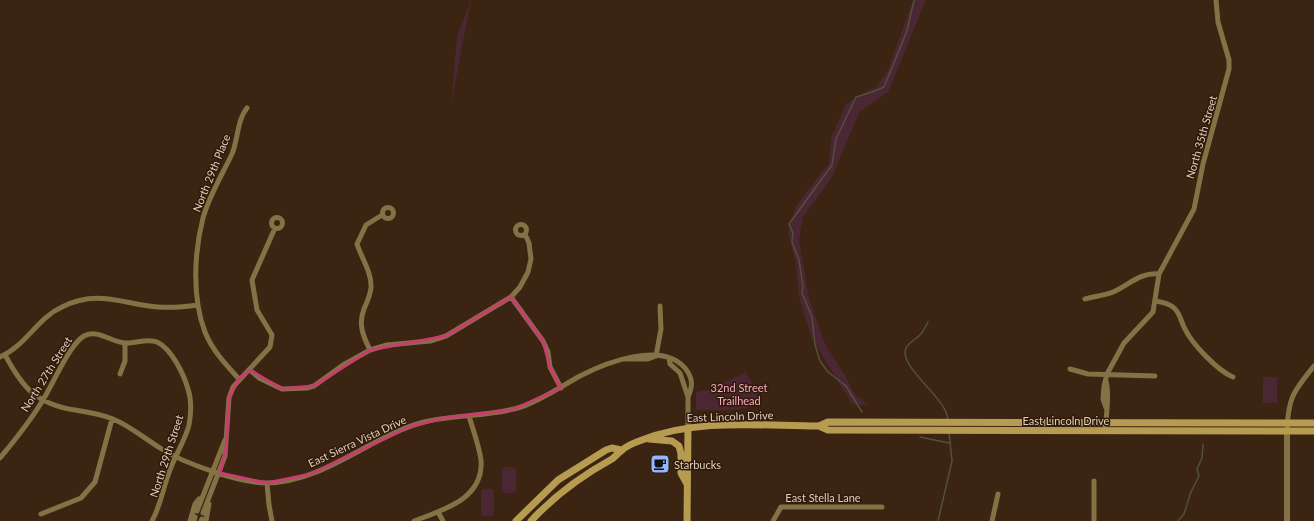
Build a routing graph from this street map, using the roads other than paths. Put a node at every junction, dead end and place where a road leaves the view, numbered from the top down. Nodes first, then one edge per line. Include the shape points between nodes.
1 (1216, 0) edge
2 (247, 108) dead end
3 (382, 215) dead end
4 (275, 228) dead end
5 (525, 234) dead end
6 (1159, 274) junction
7 (511, 297) junction
8 (1085, 299) dead end
9 (1156, 301) junction
10 (198, 305) junction
11 (660, 306) dead end
12 (125, 343) junction
13 (370, 350) junction
14 (2, 356) edge
15 (656, 356) junction
16 (669, 358) junction
17 (682, 365) junction
18 (1314, 366) edge
19 (250, 370) junction
20 (677, 370) junction
21 (1070, 370) dead end
22 (120, 374) dead end
23 (1107, 374) junction
24 (1155, 376) dead end
25 (1233, 377) dead end
26 (239, 379) junction
27 (561, 388) junction
28 (688, 397) junction
29 (43, 401) junction
30 (469, 416) junction
31 (112, 419) junction
32 (938, 423) junction
33 (1106, 423) junction
34 (1314, 423) edge
35 (819, 426) junction
36 (1287, 427) junction
37 (688, 428) junction
38 (938, 431) junction
39 (1106, 431) junction
40 (1314, 431) edge
41 (647, 438) junction
42 (225, 440) junction
43 (621, 450) junction
44 (175, 456) junction
45 (0, 458) edge
46 (213, 471) junction
47 (220, 473) junction
48 (1094, 481) dead end
49 (267, 483) junction
50 (688, 486) junction
51 (998, 494) dead end
52 (202, 495) junction
53 (210, 498) junction
54 (882, 507) dead end
55 (197, 511) dead end
56 (438, 512) junction
57 (41, 514) dead end
58 (203, 518) edge
59 (152, 521) edge
60 (190, 521) edge
61 (272, 521) edge
62 (414, 521) edge
63 (443, 521) edge
64 (516, 521) edge
65 (531, 521) edge
66 (687, 521) edge
67 (773, 521) edge
68 (992, 521) edge
69 (1094, 521) edge
70 (1288, 521) edge

1 - 6 street, North 35th Street via 1221,35 1229,60 1228,80 1203,164 1194,209
2 - 10 street, North 29th Place via 243,113 236,143 204,217 197,255
3 - 13 street via 366,225 358,244 371,280 361,330
4 - 19 street via 252,280 257,310 272,335 270,347
5 - 7 street via 531,251 530,265 522,284
6 - 8 street via 1142,276 1114,292
6 - 9 street, North 35th Street
7 - 13 street via 446,336 430,341 387,345
7 - 27 street via 543,341 550,367
9 - 23 street, North 35th Street via 1151,316 1124,343
9 - 25 street via 1175,308 1185,330 1194,342 1224,373
10 - 14 street via 158,307 103,297 80,300 60,307 21,344
10 - 26 street, North 29th Place via 205,332 214,349
11 - 15 street via 662,329
12 - 22 street via 125,361
12 - 29 street, North 27th Street via 102,336 84,336 73,346
12 - 44 street, North 29th Street via 148,340 165,347 188,389 188,427
13 - 19 street via 307,388 282,389 259,378
14 - 29 street, East Sierra Vista Drive via 24,385
15 - 16 street, East Sierra Vista Drive
15 - 27 street, East Sierra Vista Drive via 607,363
16 - 17 street, East Sierra Vista Drive
16 - 20 street via 670,364
17 - 20 street
17 - 28 street via 692,383
18 - 36 street via 1289,403
19 - 26 street
20 - 28 street
21 - 23 street via 1088,374
23 - 24 street
23 - 33 street, North 35th Street
26 - 42 street via 229,398
27 - 30 street, East Sierra Vista Drive via 512,410
28 - 37 street
29 - 31 street, East Sierra Vista Drive
29 - 45 street, North 27th Street
30 - 49 street, East Sierra Vista Drive via 443,418 409,427 311,474
30 - 56 street via 481,461 479,480 466,497
31 - 44 street, East Sierra Vista Drive
31 - 57 street via 95,482 81,498
32 - 33 main road, East Lincoln Drive
32 - 35 main road, East Lincoln Drive via 828,422
32 - 38 main road
33 - 36 main road, East Lincoln Drive
33 - 39 street, North 35th Street
34 - 36 main road, East Lincoln Drive
35 - 37 main road, East Lincoln Drive
35 - 38 main road, East Lincoln Drive via 828,430
36 - 39 main road, East Lincoln Drive
36 - 40 main road, East Lincoln Drive
36 - 70 street
37 - 41 main road, East Lincoln Drive
37 - 50 main road
38 - 39 main road, East Lincoln Drive
41 - 43 main road, East Lincoln Drive
41 - 50 main road via 672,441 679,446 681,473
42 - 46 street
42 - 47 street via 226,449
43 - 64 main road, East Lincoln Drive via 606,450 558,480
43 - 65 main road, East Lincoln Drive via 616,457 583,474 565,487
44 - 46 street, East Sierra Vista Drive
44 - 59 street, North 29th Street via 161,503
46 - 47 street, East Sierra Vista Drive
46 - 52 street
47 - 49 street, East Sierra Vista Drive
47 - 53 street
48 - 69 street
49 - 61 street
50 - 66 main road
51 - 68 street
52 - 55 street
52 - 60 street via 195,504
53 - 58 street
53 - 58 street
54 - 67 street, East Stella Lane via 781,507
56 - 62 street
56 - 63 street

